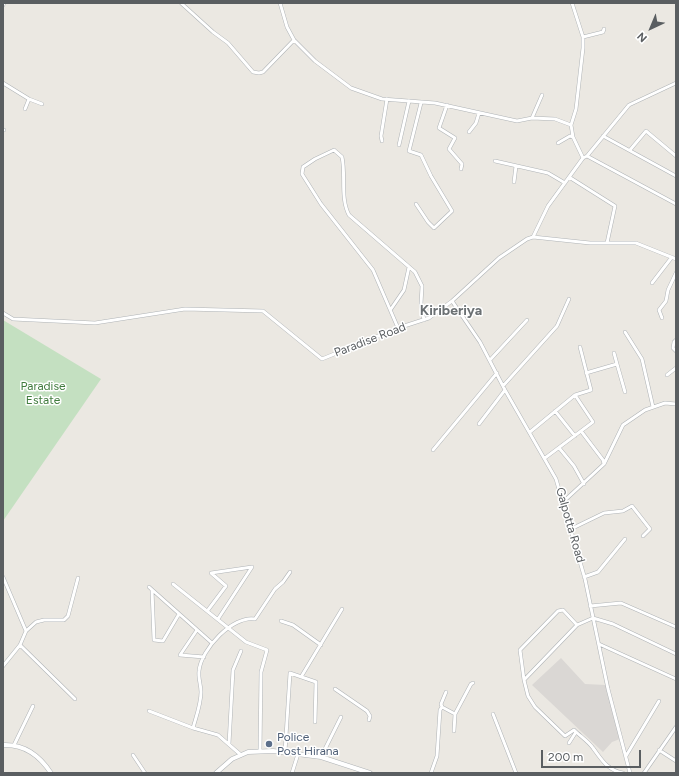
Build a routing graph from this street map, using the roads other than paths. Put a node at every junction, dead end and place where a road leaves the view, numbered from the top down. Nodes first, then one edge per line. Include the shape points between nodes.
1 (181, 3) edge
2 (280, 3) edge
3 (573, 3) edge
4 (604, 29) dead end
5 (583, 36) junction
6 (294, 40) junction
7 (676, 82) edge
8 (3, 83) edge
9 (542, 96) dead end
10 (29, 99) junction
11 (387, 99) junction
12 (409, 101) junction
13 (421, 102) junction
14 (42, 104) dead end
15 (447, 105) junction
16 (25, 109) dead end
17 (479, 113) junction
18 (532, 118) junction
19 (571, 124) junction
20 (469, 132) dead end
21 (603, 136) junction
22 (573, 137) junction
23 (382, 141) dead end
24 (558, 143) dead end
25 (399, 145) dead end
26 (630, 150) junction
27 (587, 156) junction
28 (676, 156) edge
29 (583, 158) junction
30 (495, 161) dead end
31 (516, 166) junction
32 (461, 169) dead end
33 (676, 176) edge
34 (569, 177) junction
35 (514, 182) dead end
36 (565, 183) junction
37 (416, 204) dead end
38 (676, 204) edge
39 (533, 237) junction
40 (607, 243) junction
41 (672, 257) junction
42 (676, 259) edge
43 (409, 267) junction
44 (676, 273) edge
45 (652, 283) dead end
46 (452, 300) junction
47 (569, 300) dead end
48 (391, 309) junction
49 (3, 313) edge
50 (662, 318) dead end
51 (424, 320) junction
52 (527, 320) dead end
53 (398, 328) junction
54 (625, 332) dead end
55 (676, 340) edge
56 (580, 347) dead end
57 (676, 351) edge
58 (614, 353) dead end
59 (490, 360) junction
60 (617, 364) junction
61 (676, 368) edge
62 (497, 373) junction
63 (586, 374) junction
64 (667, 375) dead end
65 (503, 386) junction
66 (505, 390) junction
67 (625, 392) dead end
68 (575, 395) junction
69 (676, 404) edge
70 (653, 407) junction
71 (555, 411) junction
72 (479, 424) dead end
73 (581, 431) junction
74 (530, 432) junction
75 (575, 436) junction
76 (560, 449) junction
77 (433, 450) dead end
78 (545, 458) junction
79 (604, 464) junction
80 (584, 484) junction
81 (563, 502) junction
82 (571, 530) junction
83 (643, 536) dead end
84 (625, 539) dead end
85 (290, 572) dead end
86 (584, 577) junction
87 (3, 578) edge
88 (78, 578) dead end
89 (173, 584) dead end
90 (148, 587) dead end
91 (152, 590) junction
92 (590, 606) junction
93 (342, 609) dead end
94 (208, 610) junction
95 (179, 614) junction
96 (594, 618) junction
97 (218, 619) junction
98 (281, 621) dead end
99 (577, 625) junction
100 (676, 627) edge
101 (227, 628) junction
102 (197, 630) junction
103 (26, 631) junction
104 (212, 643) junction
105 (599, 644) junction
106 (20, 645) junction
107 (321, 645) junction
108 (242, 651) dead end
109 (676, 654) edge
110 (3, 657) edge
111 (204, 657) junction
112 (6, 660) junction
113 (3, 666) edge
114 (301, 677) junction
115 (676, 679) edge
116 (524, 680) junction
117 (473, 683) dead end
118 (335, 689) dead end
119 (446, 692) dead end
120 (75, 699) dead end
121 (659, 701) dead end
122 (33, 706) dead end
123 (442, 707) junction
124 (149, 711) dead end
125 (455, 714) junction
126 (493, 714) dead end
127 (341, 717) dead end
128 (369, 720) dead end
129 (315, 722) dead end
130 (676, 727) edge
131 (193, 728) junction
132 (454, 731) dead end
133 (576, 732) junction
134 (569, 743) dead end
135 (229, 744) junction
136 (3, 745) edge
137 (14, 745) junction
138 (659, 750) junction
139 (260, 751) junction
140 (285, 752) junction
141 (298, 754) junction
142 (133, 755) dead end
143 (241, 755) junction
144 (626, 756) junction
145 (321, 757) junction
146 (676, 761) edge
147 (51, 773) edge
148 (144, 773) edge
149 (216, 773) edge
150 (292, 773) edge
151 (370, 773) edge
152 (431, 773) edge
153 (516, 773) edge
154 (623, 773) edge
155 (630, 773) edge
156 (644, 773) edge

1 - 6 street via 228,43 253,72 263,72
2 - 6 street
3 - 5 street
4 - 5 street via 603,32
5 - 19 street via 576,109
6 - 11 street via 315,61 351,88
7 - 21 street via 629,105
8 - 10 street
9 - 18 street
10 - 14 street
10 - 16 street
11 - 12 street
11 - 23 street
12 - 13 street
12 - 25 street
13 - 15 street
13 - 37 street via 409,151 421,155 452,211 434,228
15 - 17 street
15 - 32 street via 439,128 455,138 449,149 462,164
17 - 18 street via 517,121
17 - 20 street via 476,123
18 - 19 street via 556,119
19 - 22 street
21 - 26 street
21 - 27 street
22 - 24 street via 570,136
22 - 29 street
26 - 28 street via 646,131
26 - 33 street
27 - 29 street
27 - 38 street
29 - 34 street
30 - 31 street
31 - 35 street
31 - 36 street via 548,173
34 - 36 street
34 - 40 street via 616,206
36 - 39 street via 548,206
39 - 40 street
39 - 46 street, Paradise Road via 527,238 499,258
40 - 41 street via 636,242
41 - 42 street
41 - 45 street
43 - 48 street via 404,290
43 - 48 street via 349,215 345,208 345,170 342,157 334,150 303,167 302,174 321,204 373,270
43 - 51 street via 422,286 421,304
44 - 50 street via 666,301 659,310
46 - 51 street, Paradise Road
46 - 59 street, Galpotta Road
47 - 65 street via 557,326
48 - 53 street
49 - 53 street, Paradise Road via 13,319 95,323 185,309 263,311 322,359
51 - 53 street, Paradise Road
52 - 59 street
54 - 70 street via 642,359
55 - 57 street via 673,348
56 - 63 street
58 - 60 street
59 - 62 street, Galpotta Road
60 - 63 street
60 - 67 street
61 - 64 street
62 - 65 street, Galpotta Road
62 - 77 street
63 - 68 street via 591,390
65 - 66 street, Galpotta Road
66 - 72 street
66 - 74 street, Galpotta Road
68 - 71 street
68 - 73 street via 593,422
69 - 70 street via 665,403
70 - 79 street via 623,425
71 - 74 street
71 - 75 street
73 - 75 street
73 - 79 street
74 - 78 street, Galpotta Road
75 - 76 street
76 - 78 street
76 - 80 street
78 - 81 street, Galpotta Road via 556,479
79 - 80 street
80 - 81 street
81 - 82 street, Galpotta Road
82 - 83 street via 604,513 623,512 632,506 650,529
82 - 86 street, Galpotta Road
84 - 86 street via 598,572
85 - 101 street via 275,589 256,619 248,618
86 - 92 street, Galpotta Road
87 - 103 street
88 - 103 street via 68,616 64,620 36,622
89 - 94 street
90 - 91 street
91 - 95 street
91 - 95 street via 154,640 163,640
92 - 96 street, Galpotta Road
92 - 100 street via 621,603
93 - 107 street
94 - 97 street
94 - 97 street via 226,586 211,573 252,567
95 - 102 street
96 - 99 street
96 - 105 street, Galpotta Road
96 - 109 street via 613,624
97 - 101 street
98 - 107 street via 294,625
99 - 116 street
99 - 116 street via 563,610 558,611 520,650
101 - 104 street
101 - 139 street via 246,642 267,650 261,672
102 - 104 street
102 - 111 street via 180,655
103 - 106 street
104 - 111 street
105 - 115 street
105 - 144 street, Galpotta Road
106 - 112 street
106 - 120 street
107 - 114 street
108 - 135 street via 232,670
110 - 112 street
111 - 131 street via 199,670 201,694
112 - 113 street
114 - 129 street via 316,682
114 - 140 street via 290,673
116 - 133 street via 528,696 535,707 565,736 574,730
117 - 125 street
118 - 128 street via 367,711
119 - 123 street
121 - 144 street
122 - 137 street
123 - 125 street
123 - 152 street via 437,756
124 - 131 street
125 - 132 street
126 - 153 street
127 - 145 street
130 - 138 street
131 - 135 street via 218,735
133 - 134 street
133 - 154 street via 593,747 607,766
135 - 143 street
136 - 137 street
137 - 147 street via 33,752
138 - 146 street
138 - 156 street
139 - 140 street
139 - 143 street
140 - 141 street
141 - 145 street
141 - 150 street
142 - 148 street
143 - 149 street via 232,759
144 - 155 street, Galpotta Road
145 - 151 street

